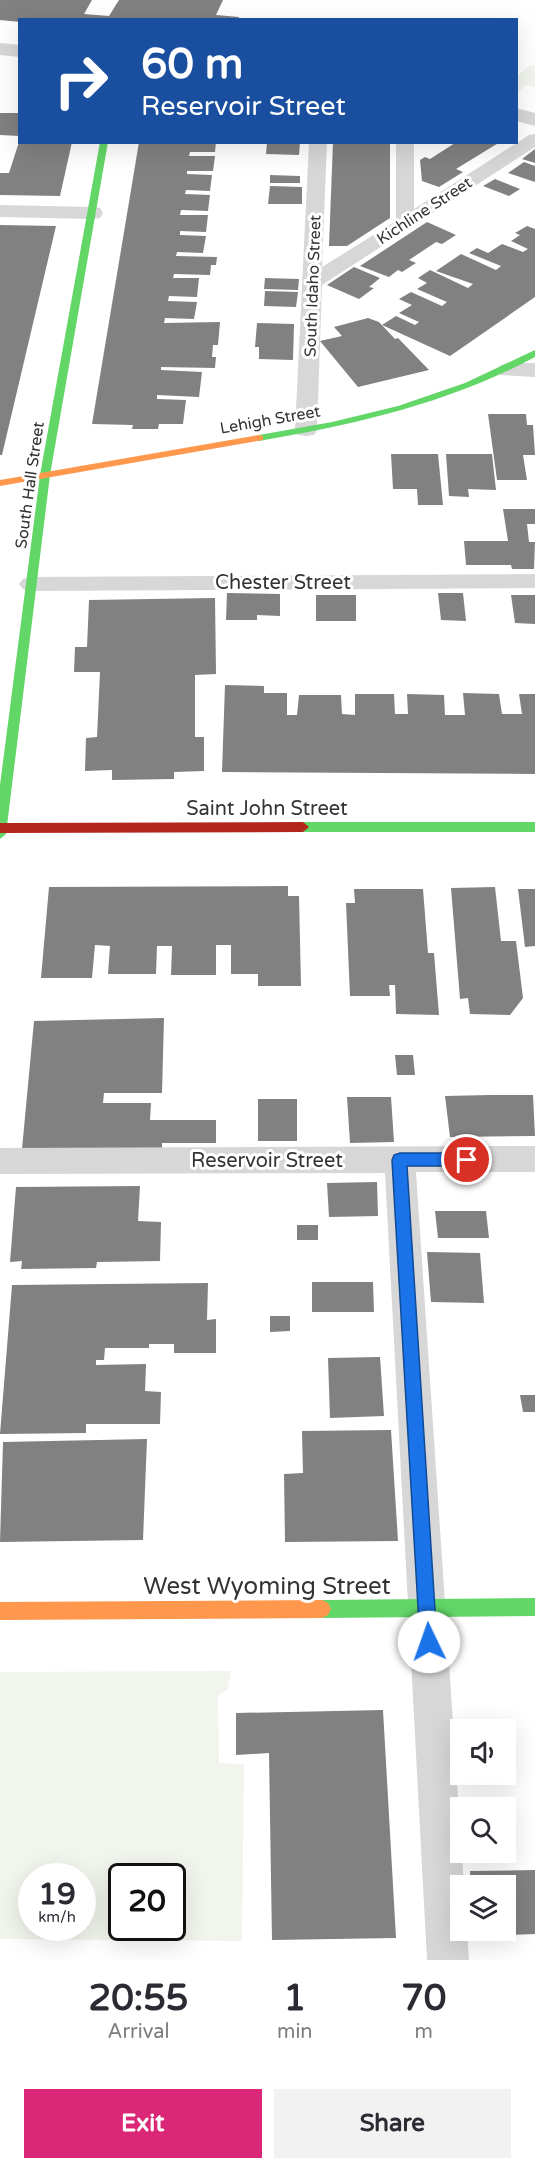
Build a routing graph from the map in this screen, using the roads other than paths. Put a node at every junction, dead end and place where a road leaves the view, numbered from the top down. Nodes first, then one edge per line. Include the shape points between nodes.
1 (0, 49) edge
2 (18, 51) edge
3 (518, 115) edge
4 (535, 120) edge
5 (535, 138) edge
6 (104, 144) edge
7 (318, 144) edge
8 (405, 144) edge
9 (0, 211) edge
10 (92, 213) junction
11 (405, 222) junction
12 (313, 282) junction
13 (535, 353) edge
14 (509, 370) junction
15 (535, 370) edge
16 (306, 430) junction
17 (45, 475) junction
18 (0, 483) edge
19 (535, 581) edge
20 (32, 584) junction
21 (535, 827) edge
22 (0, 828) edge
23 (0, 834) edge
24 (400, 1160) junction
25 (535, 1160) edge
26 (0, 1161) edge
27 (535, 1607) edge
28 (427, 1608) junction
29 (0, 1611) edge
30 (448, 1960) edge

1 - 2 street
3 - 4 street
5 - 11 lane, Kichline Street
6 - 10 street, South Hall Street
7 - 12 lane, South Idaho Street
8 - 11 lane
9 - 10 street
10 - 17 street, South Hall Street
11 - 12 lane, Kichline Street
12 - 16 lane, South Idaho Street
13 - 14 street, Lehigh Street
14 - 15 street
14 - 16 street, Lehigh Street via 423,404
16 - 17 street, Lehigh Street
17 - 18 street, Lehigh Street
17 - 20 street, South Hall Street
19 - 20 lane, Chester Street
20 - 22 street, South Hall Street
21 - 22 street, Saint John Street
22 - 23 street, South Hall Street
24 - 25 lane, Reservoir Street
24 - 26 lane, Reservoir Street
24 - 28 lane
27 - 28 street, West Wyoming Street
28 - 29 street, West Wyoming Street
28 - 30 lane

